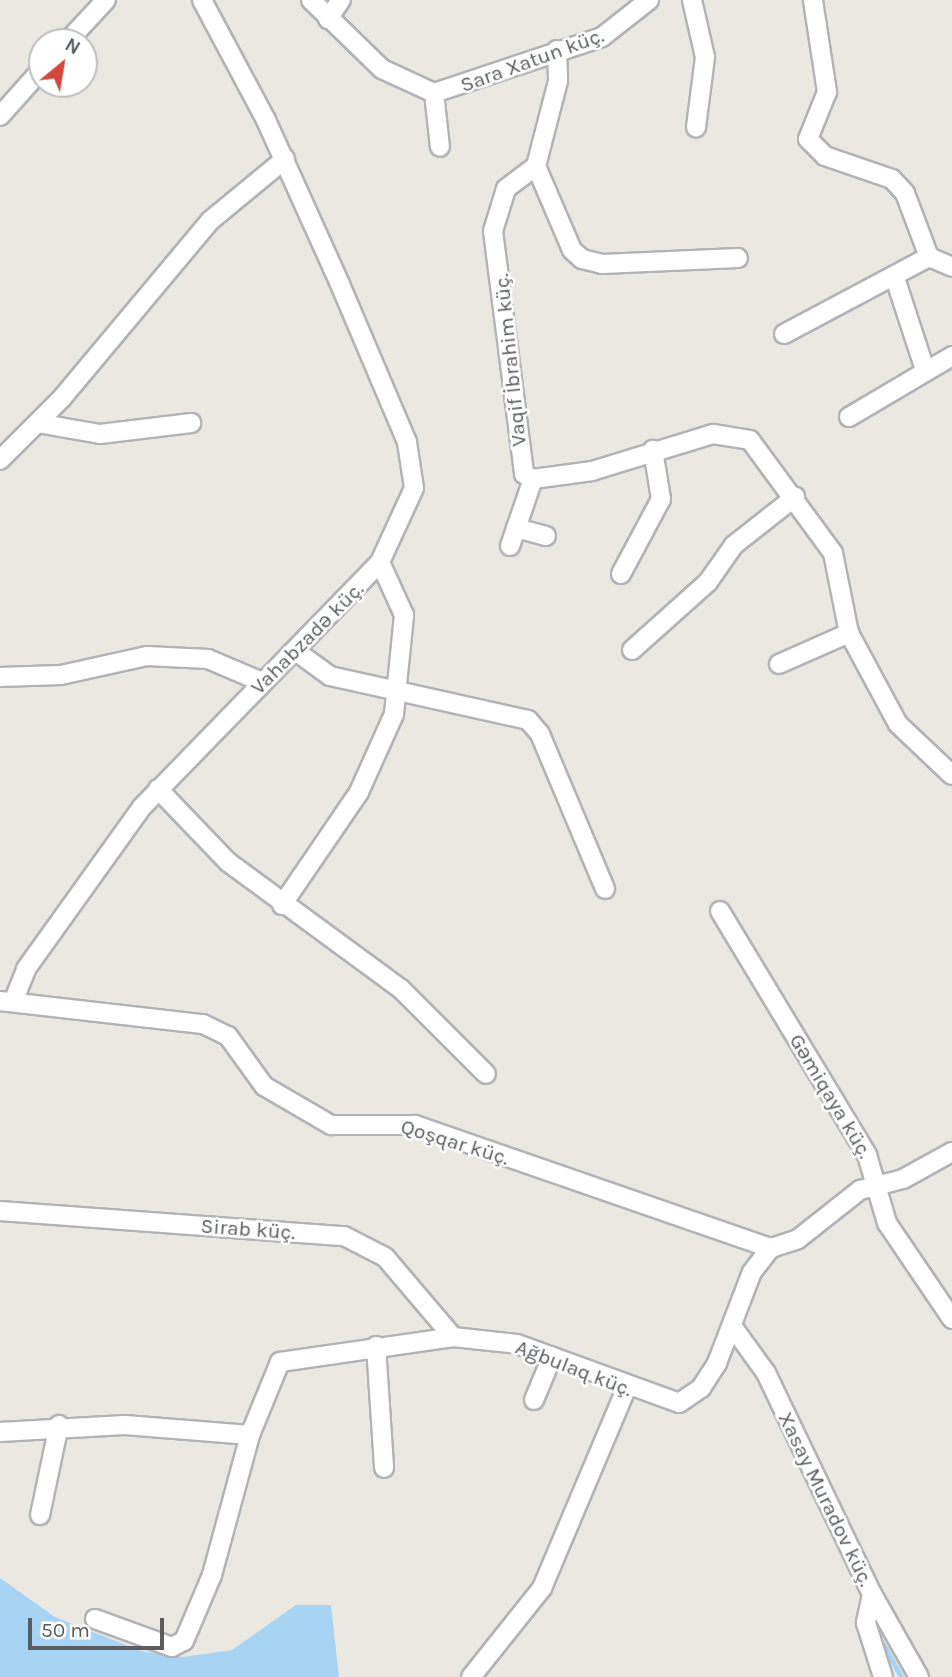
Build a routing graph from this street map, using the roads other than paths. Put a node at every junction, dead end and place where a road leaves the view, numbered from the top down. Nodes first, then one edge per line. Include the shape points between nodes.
1 (106, 0) edge
2 (202, 0) edge
3 (311, 0) edge
4 (341, 0) edge
5 (649, 0) edge
6 (692, 0) edge
7 (813, 0) edge
8 (328, 19) junction
9 (80, 28) edge
10 (557, 50) junction
11 (28, 85) edge
12 (434, 93) junction
13 (0, 116) edge
14 (696, 127) dead end
15 (440, 147) dead end
16 (285, 159) junction
17 (536, 166) junction
18 (929, 257) junction
19 (738, 258) dead end
20 (952, 267) edge
21 (894, 278) junction
22 (785, 334) dead end
23 (952, 356) edge
24 (925, 370) junction
25 (849, 417) dead end
26 (37, 423) junction
27 (191, 423) dead end
28 (653, 450) junction
29 (3, 451) edge
30 (533, 479) junction
31 (795, 497) junction
32 (516, 528) junction
33 (546, 536) dead end
34 (510, 546) dead end
35 (380, 562) junction
36 (621, 574) dead end
37 (849, 632) junction
38 (632, 650) dead end
39 (298, 653) junction
40 (779, 664) dead end
41 (0, 677) edge
42 (262, 682) junction
43 (400, 692) junction
44 (952, 775) edge
45 (158, 789) junction
46 (605, 889) dead end
47 (282, 905) junction
48 (720, 911) dead end
49 (7, 1001) edge
50 (486, 1074) dead end
51 (952, 1152) edge
52 (875, 1185) junction
53 (0, 1211) edge
54 (771, 1248) junction
55 (952, 1319) edge
56 (735, 1330) junction
57 (453, 1337) junction
58 (376, 1346) junction
59 (552, 1357) junction
60 (626, 1389) junction
61 (534, 1400) dead end
62 (58, 1425) junction
63 (0, 1432) edge
64 (250, 1435) junction
65 (383, 1468) dead end
66 (40, 1515) dead end
67 (872, 1594) junction
68 (95, 1619) dead end
69 (881, 1676) edge
70 (471, 1677) edge
71 (919, 1677) edge

1 - 9 street
2 - 16 street, Vahabzadə küç.
3 - 8 street, Sara Xatun küç.
4 - 8 street
5 - 10 street, Sara Xatun küç. via 602,37
6 - 14 street via 705,57
7 - 18 street via 827,92 808,138 825,156 892,179 905,193
8 - 12 street, Sara Xatun küç. via 382,69
10 - 12 street, Sara Xatun küç. via 503,74
10 - 17 street via 558,81
11 - 13 street
12 - 15 street
16 - 26 street via 211,220
16 - 35 street, Vahabzadə küç. via 413,464 406,513
17 - 19 street via 572,250 582,259 602,264
17 - 30 street, Vaqif İbrahim küç. via 506,189 494,231 520,418 520,465
18 - 20 street
18 - 21 street
21 - 22 street
21 - 24 street
23 - 24 street
24 - 25 street
26 - 27 street via 100,434
26 - 29 street
28 - 30 street via 592,471
28 - 31 street via 713,434 750,440
28 - 36 street via 661,499
30 - 32 street
31 - 37 street via 833,553
31 - 38 street via 734,545 708,582
32 - 33 street
32 - 34 street
35 - 39 street, Vahabzadə küç.
35 - 43 street via 404,615
37 - 40 street
37 - 44 street via 898,724
39 - 42 street, Vahabzadə küç.
39 - 43 street via 330,676
41 - 42 street via 61,675 146,656 208,659
42 - 45 street, Vahabzadə küç.
43 - 46 street via 528,720 540,734
43 - 47 street via 359,792
45 - 47 street via 228,862
45 - 49 street, Vahabzadə küç.
47 - 50 street via 401,989
48 - 52 street, Gəmiqaya küç. via 867,1154
49 - 54 street, Qoşqar küç. via 210,1026 240,1049 264,1086 331,1125 415,1125
51 - 52 street via 903,1179
52 - 54 street via 849,1196 798,1239
52 - 55 street, Gəmiqaya küç. via 887,1223
53 - 57 street, Sirab küç. via 344,1236 385,1257
54 - 56 street, Ağbulaq küç. via 752,1272
56 - 60 street, Ağbulaq küç. via 689,1399 666,1402
56 - 67 street, Xasay Muradov küç. via 766,1373
57 - 58 street, Ağbulaq küç.
57 - 59 street, Ağbulaq küç. via 517,1344
58 - 64 street, Ağbulaq küç. via 280,1362
58 - 65 street
59 - 60 street, Ağbulaq küç.
59 - 61 street
60 - 70 street via 542,1588
62 - 63 street
62 - 64 street
62 - 66 street
64 - 68 street via 212,1575 184,1641 172,1647
67 - 69 street, Xasay Muradov küç. via 866,1623
67 - 71 street

